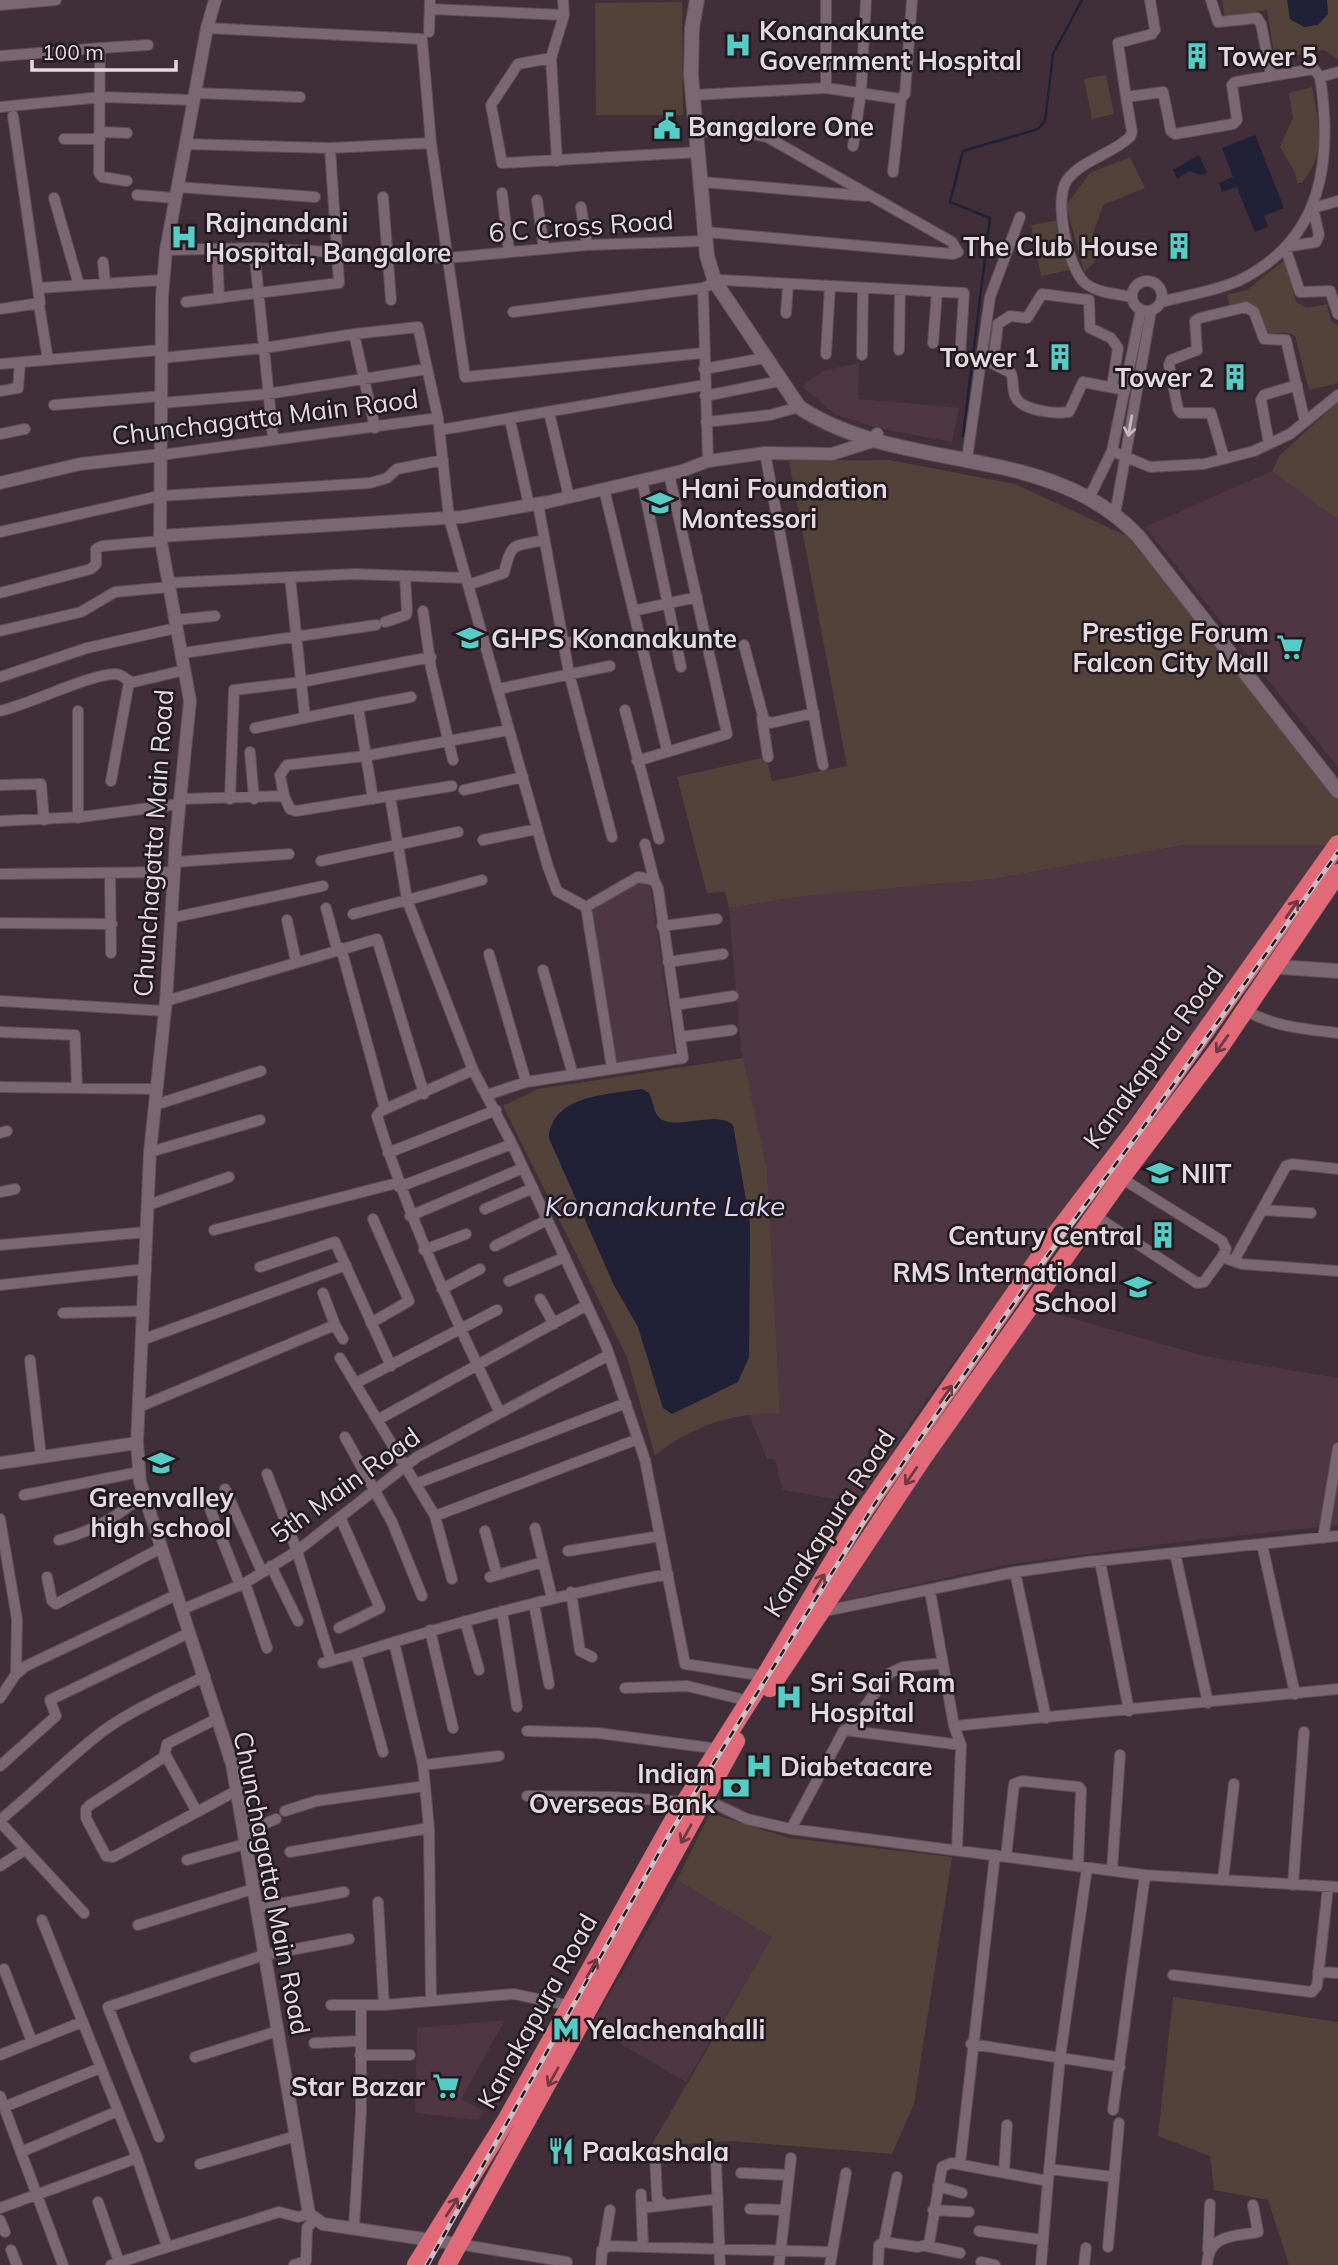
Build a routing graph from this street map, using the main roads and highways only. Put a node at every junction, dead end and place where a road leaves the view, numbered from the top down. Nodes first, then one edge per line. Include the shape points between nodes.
1 (697, 0) edge
2 (713, 281) junction
3 (875, 437) junction
4 (1338, 778) edge
5 (1338, 791) edge
6 (1338, 844) edge
7 (1338, 873) edge
8 (1252, 964) junction
9 (1273, 967) junction
10 (1338, 971) edge
11 (812, 1609) junction
12 (694, 1798) junction
13 (416, 2265) edge
14 (447, 2265) edge

1 - 2 main road via 692,28 693,95
2 - 3 main road via 799,392 834,419
2 - 3 main road via 799,407
3 - 4 main road via 968,452 1061,480 1116,509 1142,533
3 - 5 main road via 1055,483 1115,515 1138,536
8 -> 6 highway, Kanakapura Road
7 - 9 highway, Kanakapura Road
8 - 9 main road
11 -> 8 highway, Kanakapura Road via 855,1524 1055,1235
9 - 10 main road
9 -> 11 highway, Kanakapura Road
11 - 12 highway, Kanakapura Road via 748,1720
11 - 12 highway, Kanakapura Road via 719,1749
13 -> 12 highway, Kanakapura Road via 508,2119
12 -> 14 highway, Kanakapura Road

